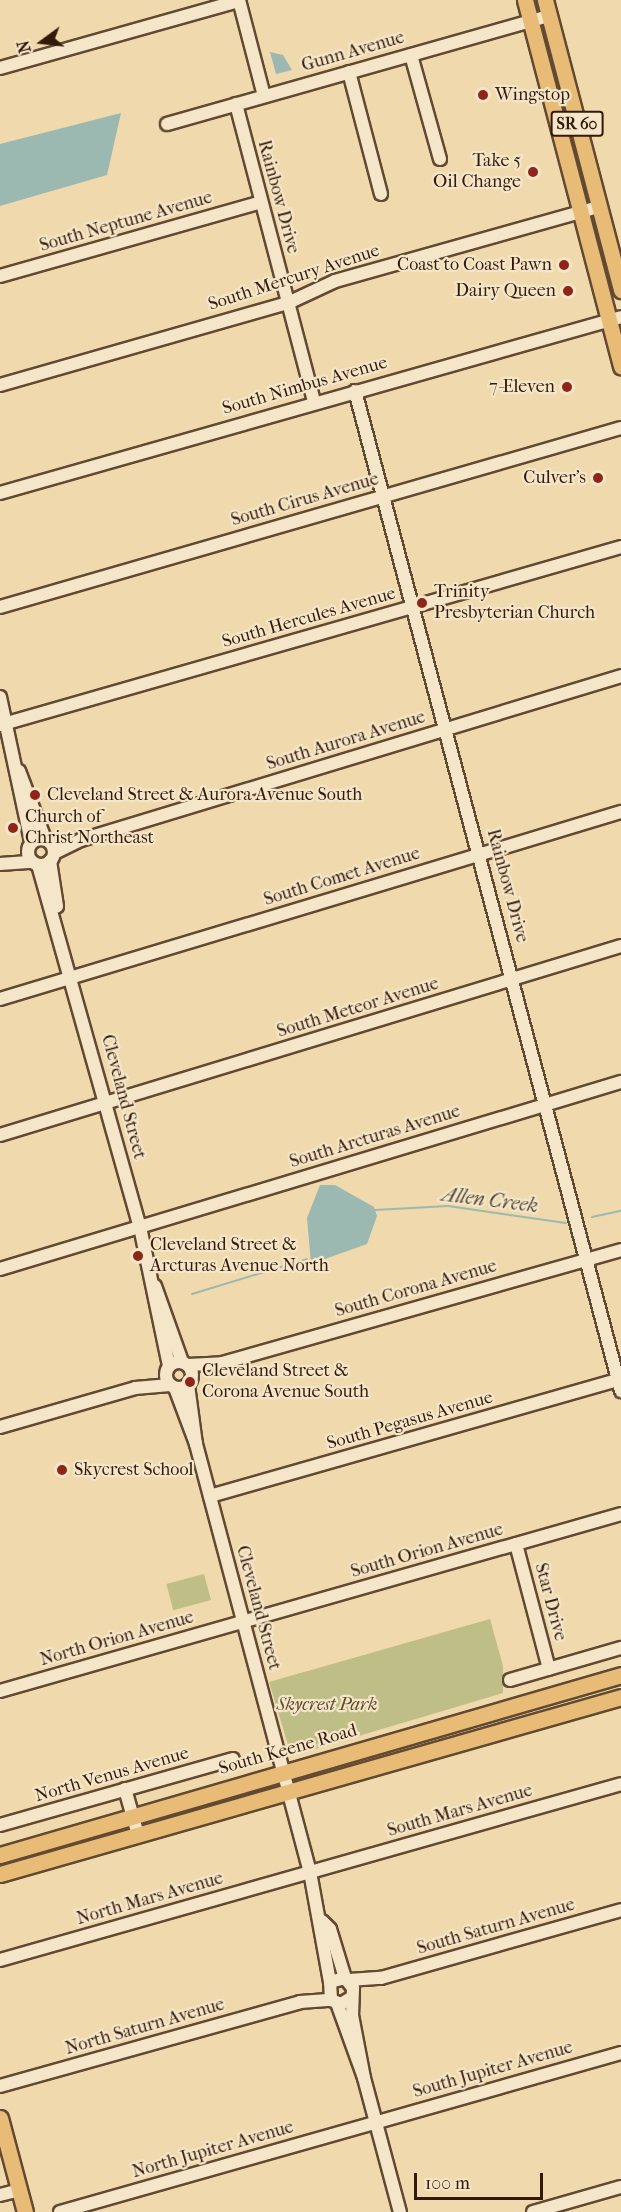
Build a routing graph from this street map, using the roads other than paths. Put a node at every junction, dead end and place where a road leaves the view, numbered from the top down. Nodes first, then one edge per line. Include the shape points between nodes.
1 (239, 0) edge
2 (525, 0) edge
3 (545, 0) edge
4 (549, 16) junction
5 (531, 21) junction
6 (411, 55) junction
7 (0, 68) edge
8 (349, 72) junction
9 (264, 96) junction
10 (236, 104) junction
11 (167, 124) dead end
12 (440, 159) dead end
13 (381, 194) dead end
14 (261, 202) junction
15 (599, 207) junction
16 (580, 212) junction
17 (0, 276) edge
18 (621, 290) edge
19 (288, 303) junction
20 (615, 319) edge
21 (621, 367) edge
22 (0, 385) edge
23 (355, 391) junction
24 (314, 402) junction
25 (621, 428) edge
26 (0, 493) edge
27 (384, 496) junction
28 (621, 547) edge
29 (415, 606) junction
30 (0, 607) edge
31 (621, 676) edge
32 (0, 697) edge
33 (3, 724) edge
34 (447, 728) junction
35 (19, 771) junction
36 (621, 812) edge
37 (47, 840) junction
38 (81, 840) junction
39 (30, 845) junction
40 (480, 854) junction
41 (44, 860) junction
42 (0, 864) edge
43 (621, 946) edge
44 (73, 977) junction
45 (513, 979) junction
46 (0, 999) edge
47 (621, 1082) edge
48 (106, 1103) junction
49 (546, 1104) junction
50 (0, 1135) edge
51 (140, 1227) junction
52 (621, 1250) edge
53 (587, 1259) junction
54 (0, 1269) edge
55 (222, 1363) junction
56 (176, 1366) junction
57 (190, 1382) junction
58 (620, 1383) edge
59 (173, 1387) junction
60 (135, 1388) junction
61 (0, 1427) edge
62 (196, 1444) junction
63 (210, 1496) junction
64 (621, 1514) edge
65 (516, 1544) junction
66 (243, 1622) junction
67 (621, 1648) edge
68 (549, 1669) junction
69 (621, 1675) edge
70 (510, 1680) dead end
71 (0, 1691) edge
72 (621, 1697) edge
73 (418, 1733) junction
74 (233, 1759) dead end
75 (283, 1772) junction
76 (621, 1784) edge
77 (125, 1789) junction
78 (288, 1792) junction
79 (132, 1815) junction
80 (0, 1825) edge
81 (89, 1827) junction
82 (163, 1828) junction
83 (138, 1835) junction
84 (0, 1846) edge
85 (0, 1855) edge
86 (0, 1862) edge
87 (310, 1872) junction
88 (0, 1874) edge
89 (621, 1910) edge
90 (322, 1921) junction
91 (0, 1960) edge
92 (350, 1987) junction
93 (331, 1993) junction
94 (621, 2053) edge
95 (364, 2078) junction
96 (0, 2086) edge
97 (0, 2118) edge
98 (375, 2122) junction
99 (621, 2187) edge
100 (20, 2190) junction
101 (0, 2196) edge
102 (565, 2208) edge
103 (25, 2212) edge
104 (60, 2212) edge
105 (400, 2212) edge
106 (533, 2212) edge

1 - 7 street
1 - 9 street
2 - 5 main road, SR 60
3 - 4 main road, SR 60
4 - 5 street, Gunn Avenue
4 - 15 main road, SR 60
5 - 6 street, Gunn Avenue
5 - 16 main road, SR 60
6 - 8 street, Gunn Avenue
6 - 12 street
8 - 9 street, Gunn Avenue
8 - 13 street
9 - 10 street, Gunn Avenue
10 - 11 street, Gunn Avenue
10 - 14 street, Rainbow Drive
14 - 17 street, South Neptune Avenue
14 - 19 street, Rainbow Drive
15 - 16 street, South Mercury Avenue
15 - 18 main road, SR 60
16 - 19 street, South Mercury Avenue via 335,281
16 - 20 main road, SR 60
19 - 22 street, South Mercury Avenue
19 - 24 street, Rainbow Drive
20 - 21 main road, SR 60
20 - 23 street, South Nimbus Avenue
23 - 24 street, South Nimbus Avenue
23 - 27 street, Rainbow Drive
24 - 26 street, South Nimbus Avenue
25 - 27 street, South Cirus Avenue
27 - 29 street, Rainbow Drive
27 - 30 street, South Cirus Avenue
28 - 29 street, South Hercules Avenue
29 - 33 street, South Hercules Avenue
29 - 34 street, Rainbow Drive
31 - 34 street, South Aurora Avenue
32 - 33 street
33 - 35 street
34 - 38 street, South Aurora Avenue
34 - 40 street, Rainbow Drive
35 - 37 street
35 - 39 street
36 - 40 street, South Comet Avenue
37 - 38 street, South Aurora Avenue
37 - 39 street, South Aurora Avenue
37 - 41 street
38 - 41 street, South Aurora Avenue
39 - 41 street
39 - 42 street, South Aurora Avenue
40 - 44 street, South Comet Avenue
40 - 45 street, Rainbow Drive
41 - 42 street
41 - 44 street, Cleveland Street
43 - 45 street, South Meteor Avenue
44 - 46 street, South Comet Avenue
44 - 48 street, Cleveland Street
45 - 48 street, South Meteor Avenue
45 - 49 street, Rainbow Drive
47 - 49 street, South Arcturas Avenue
48 - 50 street, South Meteor Avenue
48 - 51 street, Cleveland Street
49 - 51 street, South Arcturas Avenue
49 - 53 street, Rainbow Drive
51 - 54 street, South Arcturas Avenue
51 - 56 street, Cleveland Street
52 - 53 street, South Corona Avenue
53 - 55 street, South Corona Avenue
53 - 58 street, Rainbow Drive
55 - 56 street, South Corona Avenue
55 - 57 street, South Corona Avenue
56 - 57 street, Cleveland Street
56 - 59 street, Cleveland Street
56 - 60 street
57 - 59 street, South Corona Avenue
57 - 62 street, Cleveland Street
58 - 63 street, South Pegasus Avenue
59 - 60 street, South Corona Avenue
59 - 62 street, Cleveland Street
60 - 61 street
62 - 63 street, Cleveland Street
63 - 66 street, Cleveland Street
64 - 65 street, South Orion Avenue
65 - 66 street, South Orion Avenue
65 - 68 street, Star Drive
66 - 71 street, North Orion Avenue
66 - 75 street, Cleveland Street
67 - 68 street
68 - 70 street
69 - 73 main road, South Keene Road
72 - 78 main road
73 - 75 main road, South Keene Road
73 - 78 main road via 380,1754 311,1772
74 - 77 street, North Venus Avenue
75 - 78 street, Cleveland Street
75 - 79 main road, South Keene Road
75 - 82 main road via 262,1790 199,1808
76 - 87 street, South Mars Avenue
77 - 79 street
77 - 80 street, North Venus Avenue
78 - 82 main road
78 - 87 street, Cleveland Street
79 - 81 main road, South Keene Road
79 - 83 street
81 - 84 main road
81 - 85 main road, South Keene Road
81 - 86 main road via 51,1847
82 - 83 main road
83 - 88 main road
87 - 90 street, Cleveland Street
87 - 91 street, North Mars Avenue
89 - 92 street, South Saturn Avenue
90 - 92 street, Cleveland Street via 330,1929
90 - 93 street, Cleveland Street
92 - 93 street
92 - 93 street
92 - 95 street, Cleveland Street
93 - 95 street, Cleveland Street
93 - 96 street, North Saturn Avenue
94 - 98 street, South Jupiter Avenue
95 - 98 street, Cleveland Street
97 - 100 main road
98 - 104 street, North Jupiter Avenue
98 - 105 street, Cleveland Street
99 - 102 street
100 - 101 street
100 - 103 main road
102 - 106 street

